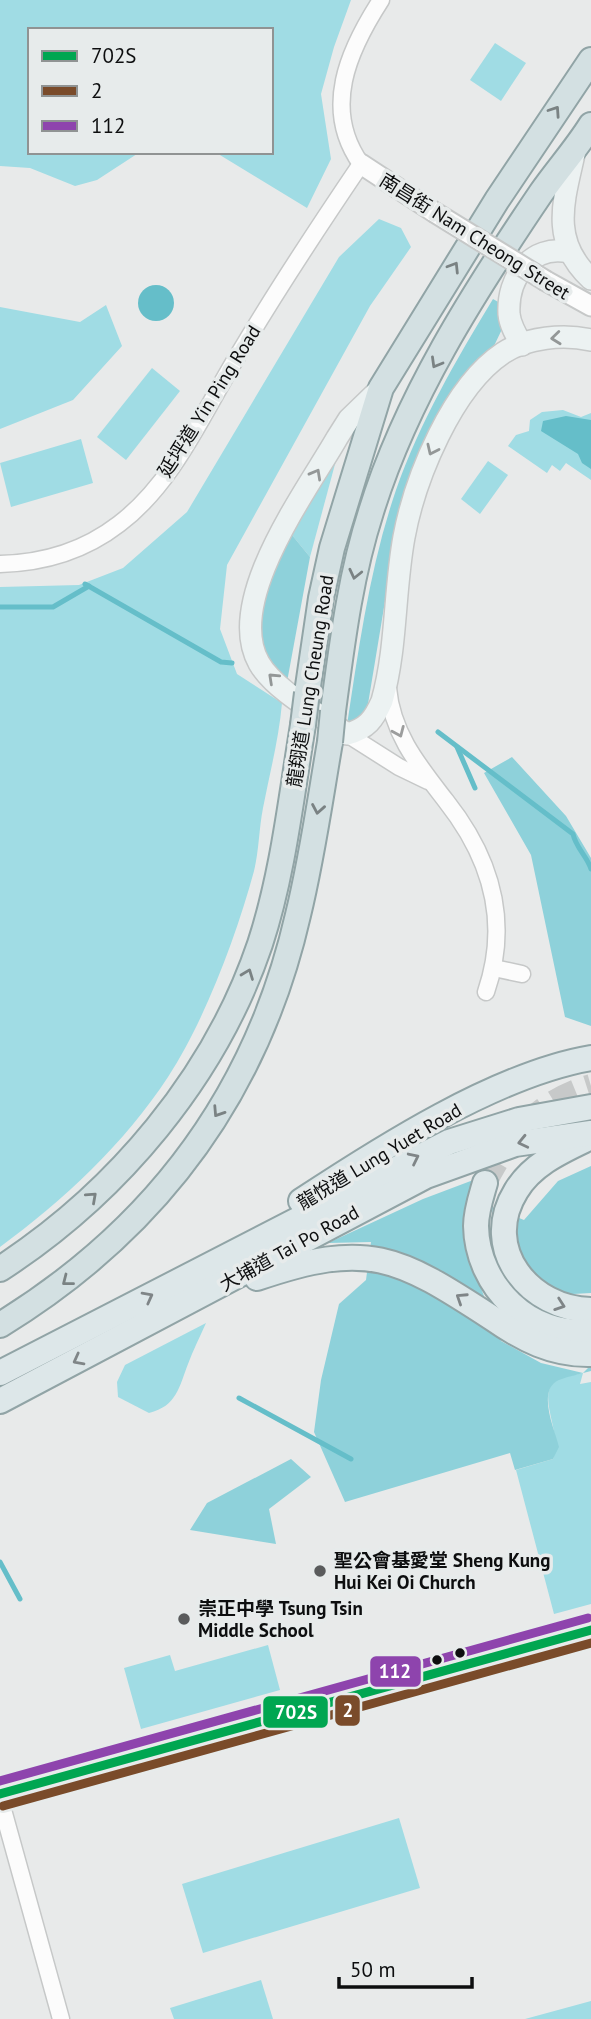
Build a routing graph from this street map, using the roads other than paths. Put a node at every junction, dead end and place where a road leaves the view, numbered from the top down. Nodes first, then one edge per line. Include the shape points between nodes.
1 (381, 0) edge
2 (591, 60) edge
3 (591, 125) edge
4 (575, 150) junction
5 (361, 164) junction
6 (569, 251) junction
7 (591, 279) edge
8 (591, 306) edge
9 (591, 340) edge
10 (522, 345) junction
11 (381, 388) junction
12 (0, 564) edge
13 (387, 675) junction
14 (338, 738) junction
15 (430, 782) junction
16 (494, 968) junction
17 (522, 974) dead end
18 (486, 992) dead end
19 (591, 1058) edge
20 (591, 1107) edge
21 (591, 1135) edge
22 (485, 1184) tunnel mouth
23 (0, 1269) edge
24 (180, 1280) junction
25 (203, 1296) junction
26 (591, 1310) edge
27 (0, 1325) edge
28 (591, 1331) edge
29 (591, 1354) edge
30 (0, 1373) edge
31 (0, 1401) edge
32 (591, 1630) edge
33 (0, 1797) edge
34 (61, 2019) edge

1 - 5 street via 348,58 342,87 340,112 345,135
11 -> 2 highway, 龍翔道 Lung Cheung Road via 497,200
3 - 4 highway, 龍翔道 Lung Cheung Road
4 - 6 main road, 南昌街 Nam Cheong Street via 562,218
4 -> 14 highway, 龍翔道 Lung Cheung Road, bridge via 542,191 466,313 396,443 354,577 333,711
5 - 8 street, 南昌街 Nam Cheong Street, bridge
5 - 12 street, 延坪道 Yin Ping Road via 148,498 92,543 60,555
6 - 7 main road, 南昌街 Nam Cheong Street
6 - 10 main road via 540,253 517,277 509,315
9 -> 10 main road via 562,337
10 -> 13 main road via 505,352 472,384 426,464 405,533
14 -> 11 main road via 268,675 254,652 251,615 260,576 337,438 349,419
23 -> 11 highway, 龍翔道 Lung Cheung Road, bridge via 54,1231 110,1180 172,1106 219,1036 244,985 281,856 330,559
13 - 14 main road via 373,719 364,728
13 -> 15 street via 399,734
14 - 15 street
14 -> 27 highway, 龍翔道 Lung Cheung Road via 298,917 276,988 236,1083 184,1164 138,1218 70,1278
15 - 16 street via 464,825 490,879 497,905
16 - 17 street
16 - 18 street
19 - 24 main road, 龍悅道 Lung Yuet Road via 543,1071 468,1103 332,1181
24 -> 20 main road, 大埔道 Tai Po Road via 449,1142 519,1120
21 -> 25 main road, 大埔道 Tai Po Road via 527,1141 456,1162 355,1210
21 -> 26 main road via 533,1171 516,1191 505,1224 517,1274 528,1287 549,1302
22 - 28 main road via 476,1225 484,1264 507,1300 530,1318 559,1330
30 -> 24 main road, 大埔道 Tai Po Road
29 -> 25 main road via 565,1352 525,1339 442,1286 385,1261 343,1256 299,1264
25 -> 31 main road, 大埔道 Tai Po Road
32 - 33 street
33 - 34 street

